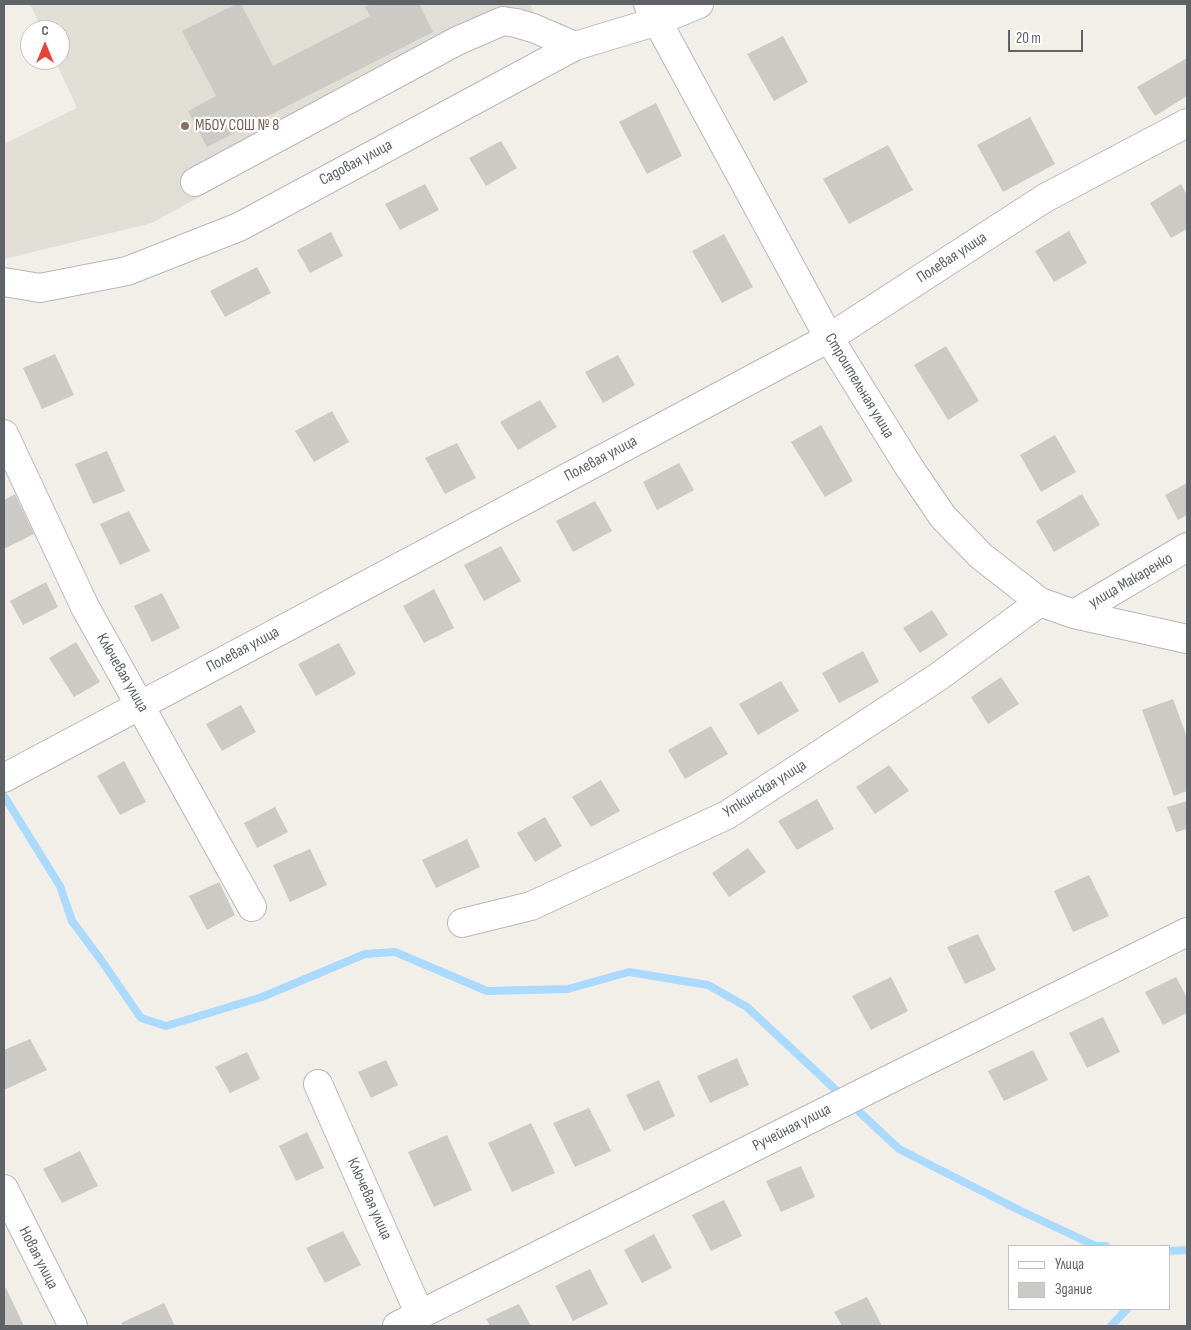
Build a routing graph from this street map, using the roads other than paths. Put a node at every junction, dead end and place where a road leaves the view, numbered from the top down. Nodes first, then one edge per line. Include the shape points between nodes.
1 (699, 4) edge
2 (653, 12) edge
3 (575, 46) junction
4 (1187, 123) edge
5 (195, 182) dead end
6 (4, 282) edge
7 (829, 338) junction
8 (4, 434) edge
9 (1187, 547) edge
10 (1040, 602) junction
11 (1074, 614) junction
12 (1187, 639) edge
13 (140, 705) junction
14 (9, 775) edge
15 (252, 906) dead end
16 (462, 923) dead end
17 (1187, 932) edge
18 (318, 1084) dead end
19 (4, 1189) edge
20 (408, 1320) edge
21 (73, 1326) edge

1 - 2 street, Садовая улица
2 - 3 street, Садовая улица
2 - 7 street, Строительная улица
3 - 5 street via 533,28 504,21 457,41
3 - 6 street, Садовая улица via 239,227 127,271 40,288
4 - 7 street, Полевая улица via 1045,198
7 - 10 street, Строительная улица via 943,517 981,556
7 - 13 street, Полевая улица
8 - 13 street, Ключевая улица via 84,607
9 - 11 street, улица Макаренко
10 - 11 street, Строительная улица
10 - 16 street, Уткинская улица via 938,677 727,815 531,906
11 - 12 street, Строительная улица
13 - 14 street, Полевая улица
13 - 15 street, Ключевая улица
17 - 20 street, Ручейная улица
18 - 20 street, Ключевая улица
19 - 21 street, Новая улица

